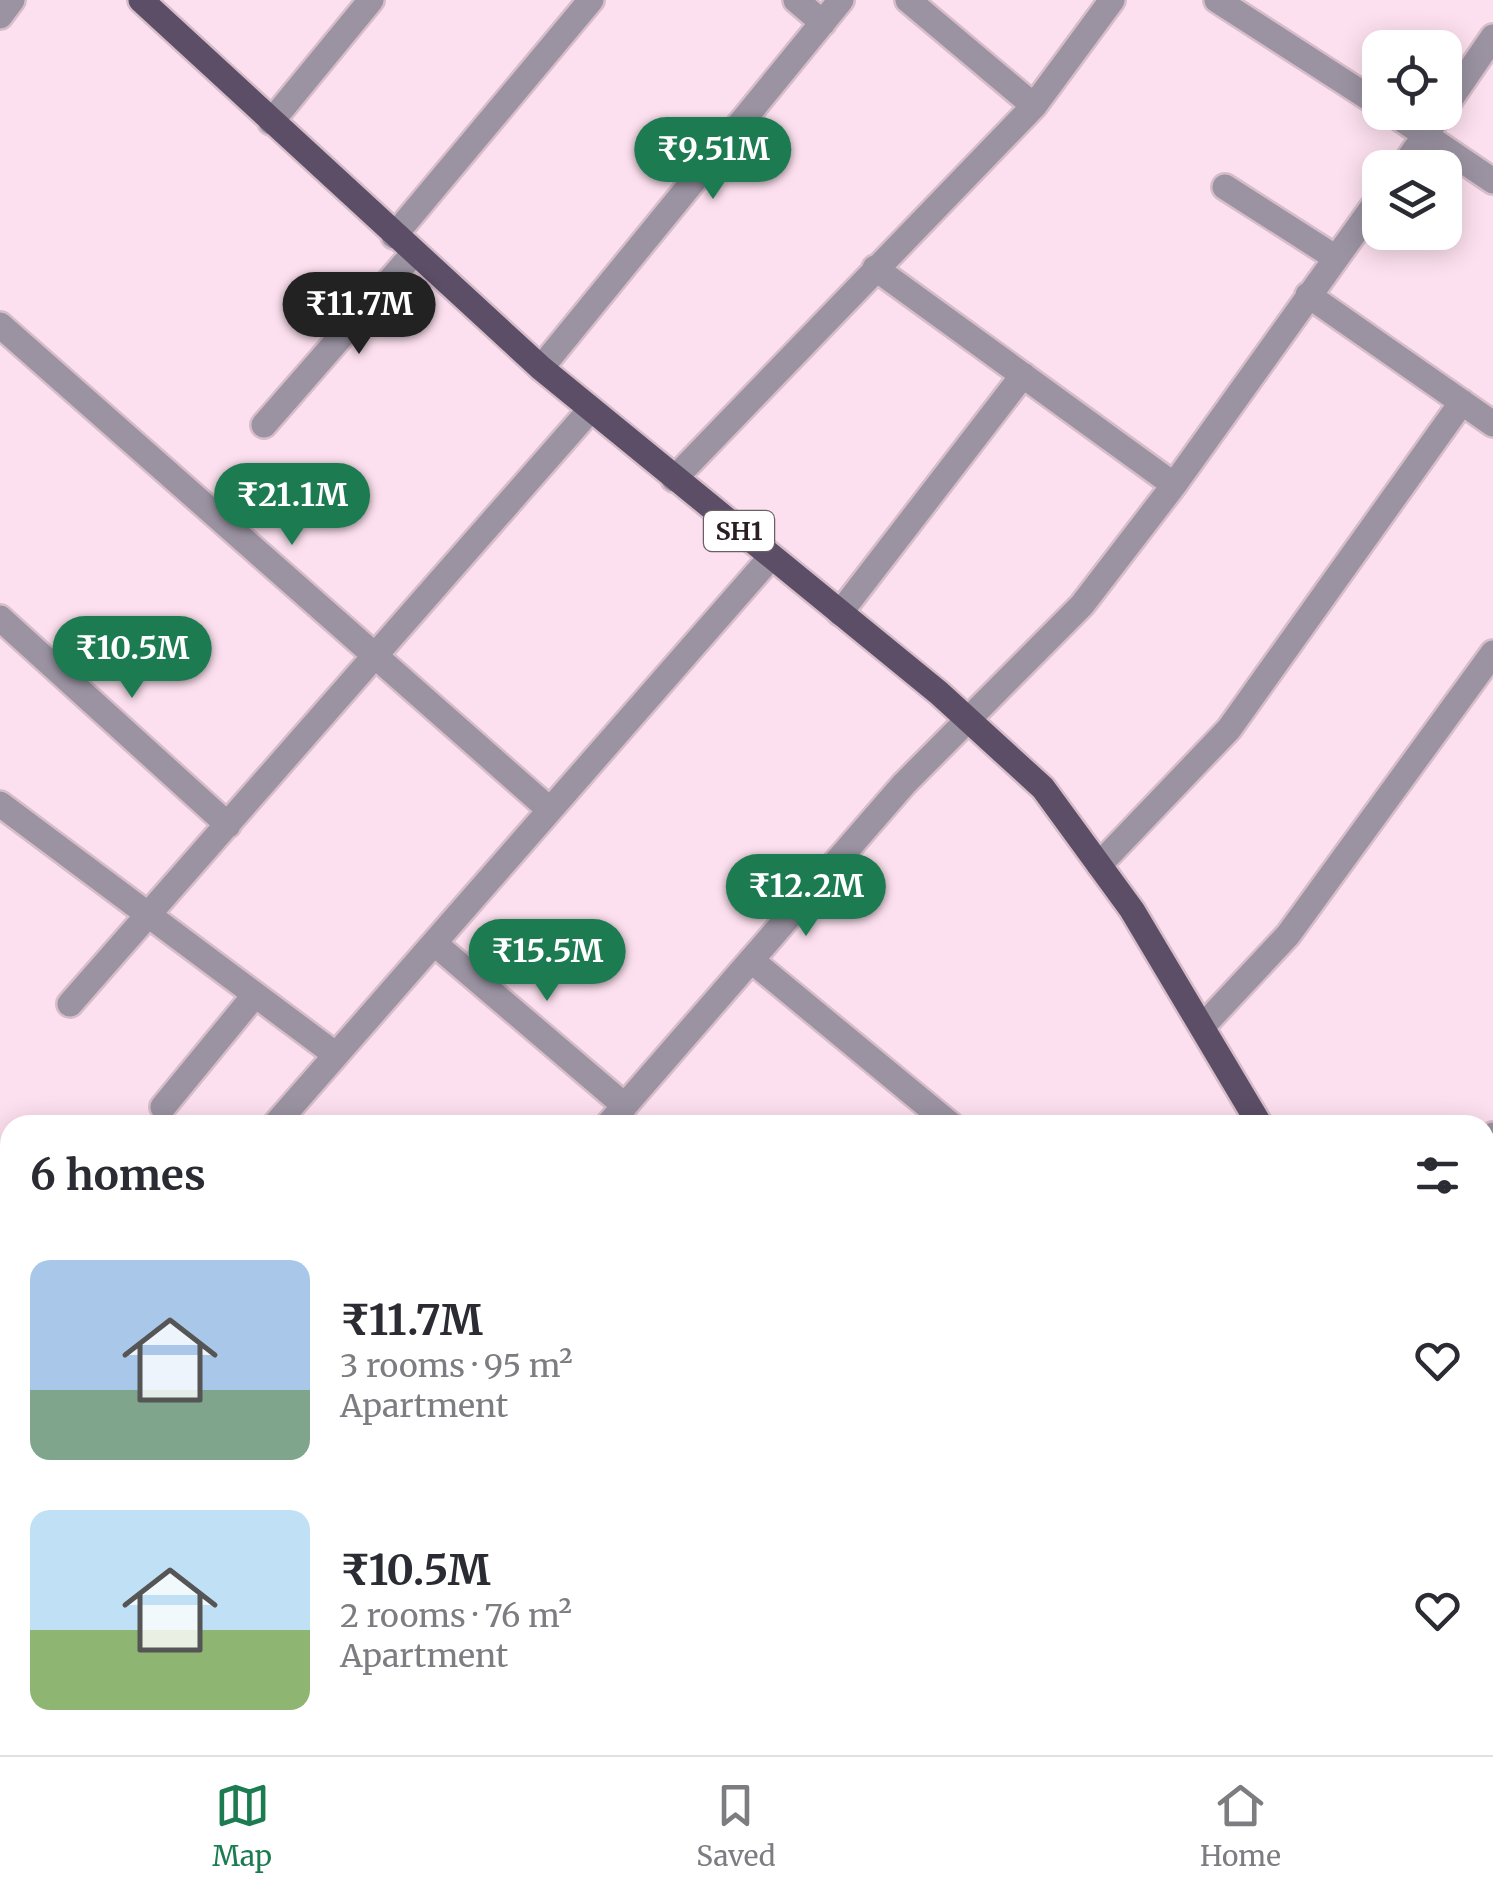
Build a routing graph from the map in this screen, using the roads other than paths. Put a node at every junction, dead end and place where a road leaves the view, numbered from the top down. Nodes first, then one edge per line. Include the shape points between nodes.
1 (12, 0) edge
2 (142, 0) edge
3 (371, 0) edge
4 (591, 0) edge
5 (796, 0) edge
6 (841, 0) edge
7 (908, 0) edge
8 (1112, 0) edge
9 (1217, 0) edge
10 (0, 16) edge
11 (822, 22) junction
12 (1493, 37) edge
13 (1462, 82) edge
14 (1362, 93) edge
15 (1034, 106) junction
16 (272, 122) junction
17 (1419, 130) edge
18 (1429, 130) edge
19 (1426, 135) junction
20 (1415, 150) edge
21 (1493, 181) edge
22 (1224, 187) dead end
23 (1362, 222) edge
24 (394, 236) junction
25 (414, 254) junction
26 (1336, 258) junction
27 (876, 268) junction
28 (1308, 296) junction
29 (0, 325) edge
30 (541, 368) junction
31 (1023, 376) junction
32 (1462, 402) junction
33 (590, 410) junction
34 (1493, 424) edge
35 (264, 425) dead end
36 (674, 478) junction
37 (1174, 485) junction
38 (771, 557) junction
39 (840, 614) junction
40 (0, 618) edge
41 (1493, 653) edge
42 (374, 658) junction
43 (968, 720) junction
44 (0, 804) edge
45 (550, 810) junction
46 (228, 825) junction
47 (1100, 865) junction
48 (146, 917) junction
49 (434, 943) junction
50 (751, 960) junction
51 (254, 996) junction
52 (70, 1004) dead end
53 (1202, 1026) junction
54 (336, 1055) junction
55 (164, 1107) dead end
56 (284, 1115) edge
57 (616, 1115) edge
58 (939, 1115) edge
59 (1254, 1115) edge

1 - 10 street
2 - 16 main road, SH1
3 - 16 street
4 - 24 street
5 - 11 street
6 - 11 street
7 - 15 street
8 - 15 street
9 - 14 street
11 - 30 street
12 - 13 street
15 - 27 street
16 - 24 main road, SH1
17 - 19 street
18 - 19 street
19 - 20 street
19 - 21 street
22 - 26 street
23 - 26 street
24 - 25 main road, SH1
25 - 30 main road, SH1
25 - 35 street
26 - 28 street
27 - 31 street
27 - 36 street
28 - 32 street
28 - 37 street
29 - 42 street
30 - 33 main road, SH1
31 - 37 street
31 - 39 street
32 - 34 street
32 - 47 street via 1228,729
33 - 36 main road, SH1
33 - 42 street
36 - 38 main road, SH1
37 - 43 street via 1082,605
38 - 39 main road, SH1
38 - 45 street
39 - 43 main road, SH1
40 - 46 street
41 - 53 street via 1288,934
42 - 45 street
42 - 46 street
43 - 47 main road, SH1 via 1042,788
43 - 50 street
44 - 48 street
45 - 49 street
46 - 48 street
47 - 53 main road, SH1
48 - 51 street
48 - 52 street
49 - 54 street
49 - 57 street
50 - 57 street
50 - 58 street
51 - 54 street
51 - 55 street
53 - 59 main road, SH1
54 - 56 street

